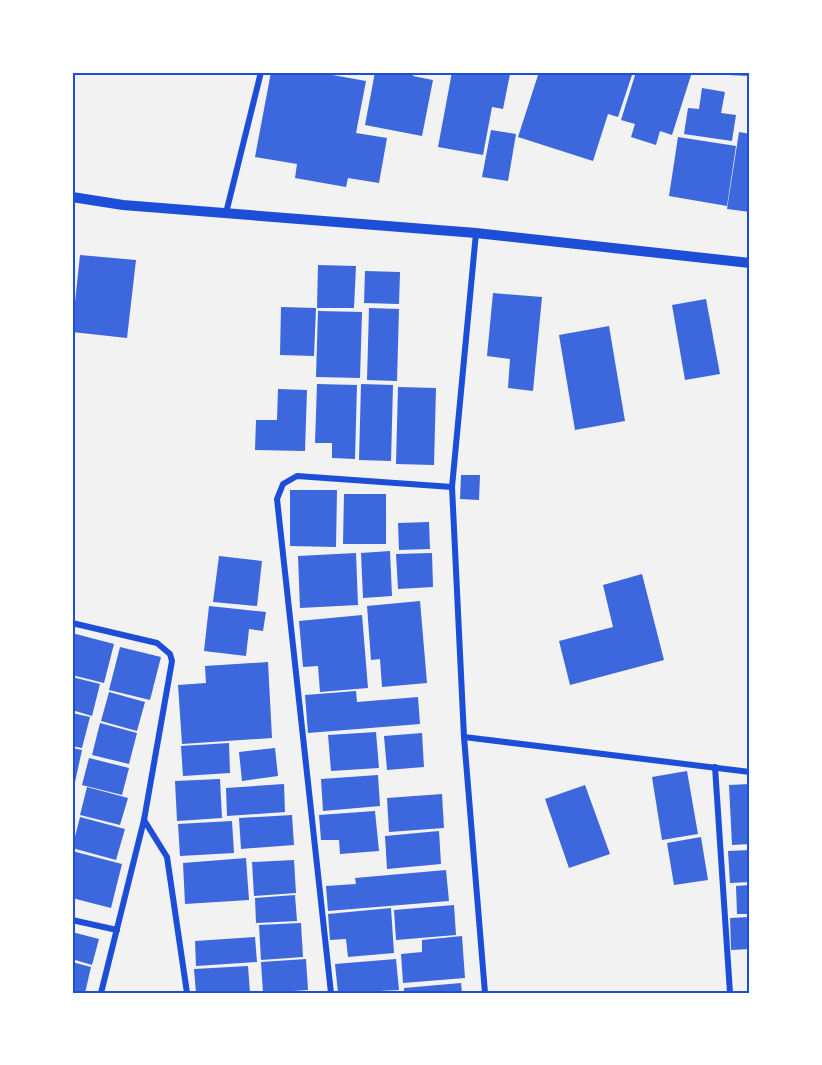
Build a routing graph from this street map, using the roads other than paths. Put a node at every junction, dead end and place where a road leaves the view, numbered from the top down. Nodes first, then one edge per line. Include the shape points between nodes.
1 (261, 72) edge
2 (72, 197) edge
3 (226, 213) junction
4 (476, 233) junction
5 (750, 263) edge
6 (452, 487) junction
7 (72, 623) edge
8 (464, 737) junction
9 (716, 767) junction
10 (750, 772) edge
11 (144, 820) junction
12 (72, 920) edge
13 (117, 930) junction
14 (101, 993) edge
15 (187, 993) edge
16 (331, 993) edge
17 (485, 993) edge
18 (730, 993) edge

1 - 3 street
2 - 3 street
3 - 4 street
4 - 5 street
4 - 6 street
6 - 8 street
6 - 16 street via 297,476 283,484 277,499
7 - 11 street via 157,643 170,654 172,661
8 - 9 street
8 - 17 street
9 - 10 street
9 - 18 street
11 - 13 street
11 - 15 street via 167,857
12 - 13 street
13 - 14 street

